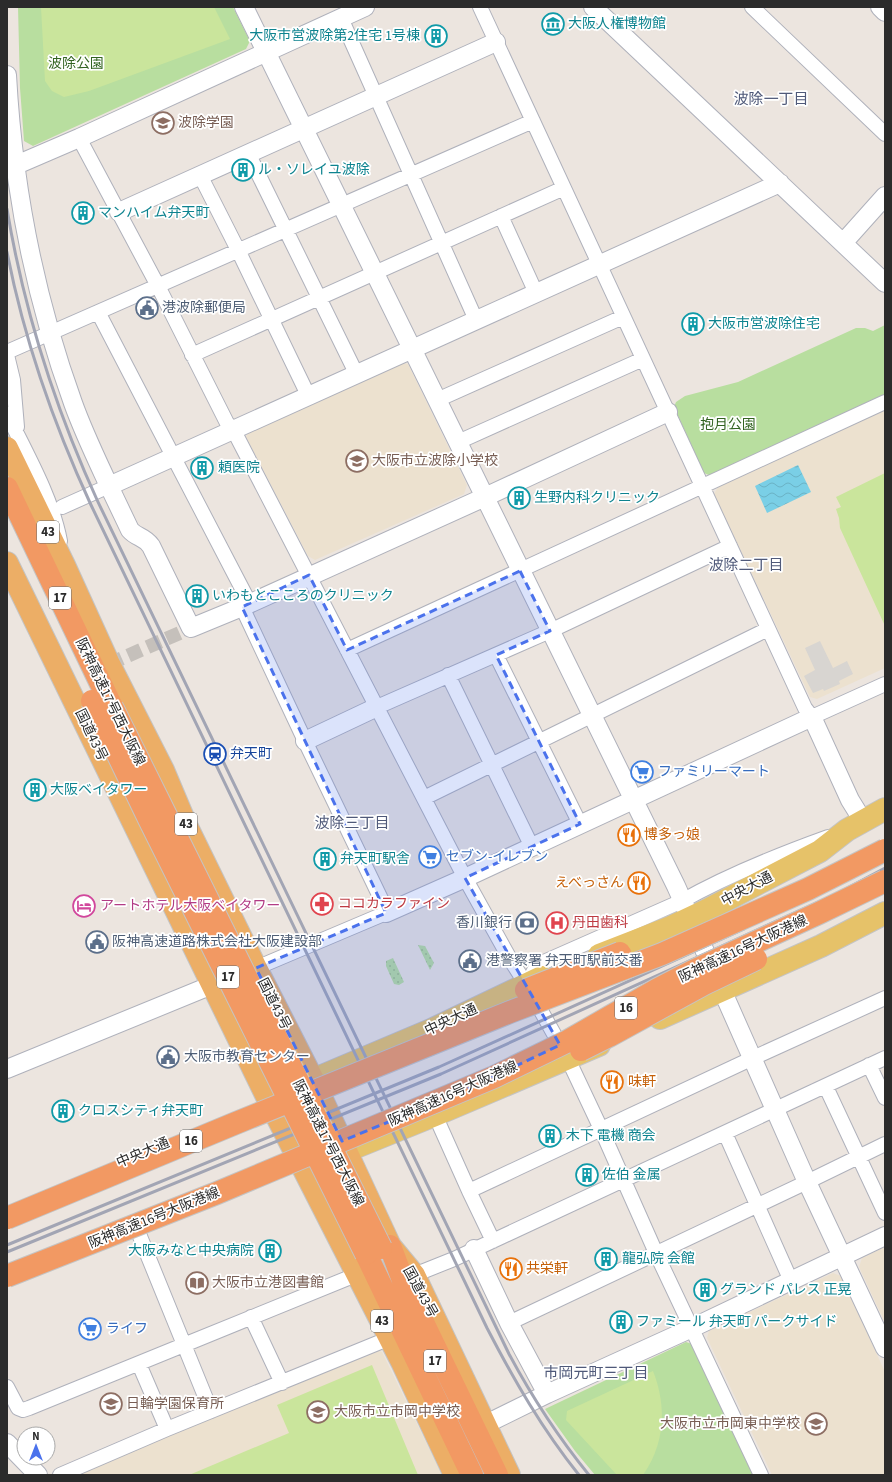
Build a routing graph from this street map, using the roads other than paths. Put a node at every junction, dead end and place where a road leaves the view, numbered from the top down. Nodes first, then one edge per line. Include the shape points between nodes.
1 (244, 7) edge
2 (365, 7) edge
3 (480, 7) edge
4 (593, 7) edge
5 (752, 7) edge
6 (880, 7) edge
7 (885, 12) edge
8 (340, 18) junction
9 (496, 42) junction
10 (267, 53) junction
11 (7, 74) edge
12 (376, 96) junction
13 (533, 121) junction
14 (304, 129) junction
15 (885, 134) edge
16 (80, 138) junction
17 (248, 153) junction
18 (11, 167) edge
19 (410, 174) junction
20 (200, 175) junction
21 (780, 183) junction
22 (564, 188) junction
23 (885, 196) edge
24 (342, 205) junction
25 (119, 212) junction
26 (501, 216) junction
27 (286, 229) junction
28 (442, 242) junction
29 (843, 242) junction
30 (238, 250) junction
31 (600, 264) junction
32 (375, 273) junction
33 (885, 283) edge
34 (158, 286) junction
35 (536, 294) junction
36 (320, 297) junction
37 (98, 312) junction
38 (623, 317) junction
39 (272, 319) junction
40 (476, 320) junction
41 (50, 332) junction
42 (412, 349) junction
43 (7, 353) edge
44 (192, 355) junction
45 (644, 359) junction
46 (356, 373) junction
47 (308, 395) junction
48 (437, 400) junction
49 (885, 402) edge
50 (668, 412) junction
51 (7, 414) edge
52 (233, 429) junction
53 (12, 442) edge
54 (458, 442) junction
55 (174, 456) junction
56 (109, 486) junction
57 (702, 486) junction
58 (7, 488) edge
59 (485, 497) junction
60 (62, 507) dead end
61 (7, 522) edge
62 (730, 546) junction
63 (64, 565) junction
64 (8, 569) edge
65 (520, 571) junction
66 (309, 575) junction
67 (245, 604) junction
68 (768, 629) junction
69 (550, 631) junction
70 (347, 650) junction
71 (496, 655) junction
72 (448, 675) junction
73 (885, 684) edge
74 (377, 708) junction
75 (592, 716) junction
76 (812, 717) junction
77 (139, 722) junction
78 (305, 741) junction
79 (540, 742) junction
80 (491, 764) junction
81 (424, 798) junction
82 (634, 800) junction
83 (885, 809) edge
84 (580, 824) junction
85 (855, 826) junction
86 (885, 837) edge
87 (532, 847) junction
88 (885, 850) edge
89 (465, 878) junction
90 (885, 881) edge
91 (885, 893) edge
92 (686, 910) junction
93 (386, 913) junction
94 (885, 913) edge
95 (256, 968) junction
96 (526, 984) junction
97 (212, 985) junction
98 (722, 990) junction
99 (885, 998) edge
100 (237, 1037) junction
101 (753, 1058) junction
102 (885, 1058) edge
103 (568, 1059) junction
104 (870, 1065) junction
105 (377, 1066) junction
106 (7, 1069) edge
107 (313, 1080) junction
108 (826, 1087) junction
109 (885, 1098) edge
110 (268, 1099) junction
111 (776, 1109) junction
112 (435, 1115) junction
113 (601, 1129) junction
114 (365, 1132) junction
115 (725, 1133) junction
116 (885, 1144) edge
117 (347, 1151) junction
118 (860, 1157) junction
119 (304, 1169) junction
120 (623, 1180) junction
121 (807, 1182) junction
122 (469, 1192) junction
123 (371, 1203) junction
124 (757, 1206) junction
125 (7, 1212) edge
126 (885, 1213) edge
127 (7, 1218) edge
128 (331, 1221) junction
129 (139, 1234) junction
130 (885, 1236) edge
131 (493, 1241) junction
132 (474, 1250) junction
133 (656, 1253) junction
134 (842, 1257) junction
135 (358, 1274) junction
136 (7, 1276) edge
137 (409, 1279) junction
138 (791, 1281) junction
139 (7, 1284) edge
140 (251, 1317) junction
141 (509, 1322) junction
142 (692, 1328) junction
143 (390, 1338) junction
144 (184, 1344) junction
145 (885, 1348) edge
146 (402, 1362) junction
147 (139, 1364) junction
148 (282, 1383) junction
149 (7, 1387) edge
150 (547, 1394) junction
151 (211, 1411) junction
152 (484, 1425) junction
153 (167, 1429) junction
154 (7, 1443) edge
155 (38, 1475) edge
156 (60, 1475) edge
157 (455, 1475) edge
158 (466, 1475) edge
159 (472, 1475) edge
160 (490, 1475) edge
161 (496, 1475) edge
162 (509, 1475) edge
163 (761, 1475) edge

1 - 10 street
2 - 8 street
3 - 9 street
4 - 21 street
5 - 15 street
6 - 7 street
8 - 10 street
8 - 12 street
9 - 12 street
9 - 13 street
10 - 14 street
10 - 16 street
11 - 18 street
12 - 14 street
12 - 19 street
13 - 19 street
13 - 22 street
14 - 17 street
14 - 24 street
16 - 18 street
16 - 25 street
17 - 20 street
17 - 27 street
18 - 41 street
19 - 24 street
19 - 28 street
20 - 25 street
20 - 30 street
21 - 29 street
21 - 31 street
22 - 26 street
22 - 31 street
23 - 29 street
24 - 27 street
24 - 32 street
25 - 34 street
26 - 28 street
26 - 35 street
27 - 30 street
27 - 36 street
28 - 32 street
28 - 40 street
29 - 33 street
30 - 34 street
30 - 39 street
31 - 35 street
31 - 38 street
32 - 36 street
32 - 42 street
34 - 37 street
34 - 44 street
35 - 40 street
36 - 39 street
36 - 46 street
37 - 41 street
37 - 55 street
38 - 45 street
38 - 48 street
39 - 44 street
39 - 47 street
40 - 42 street
41 - 43 street
41 - 56 street via 73,403
42 - 46 street
42 - 48 street
43 - 53 street via 13,380
44 - 52 street via 227,424
45 - 50 street
45 - 54 street
46 - 47 street
47 - 52 street
48 - 54 street
49 - 57 street
50 - 57 street
50 - 59 street
51 - 53 street
52 - 55 street
52 - 66 street
53 - 63 highway, 国道43号 / 43 via 31,499
53 - 63 street via 47,498 55,520
54 - 59 street
55 - 56 street
55 - 67 street
56 - 60 street
56 - 67 street via 130,530 134,535 147,540 191,628
57 - 62 street
57 - 65 street
58 - 160 highway, 阪神高速17号西大阪線 / 17, bridge via 112,707 152,760 190,838 222,929
59 - 65 street
59 - 66 street
61 - 159 highway, 阪神高速17号西大阪線 / 17, bridge via 150,821 366,1254
62 - 68 street
62 - 69 street
63 - 77 highway, 国道43号 / 43 via 109,664
64 - 97 highway, 国道43号 / 43
65 - 69 street
65 - 70 street
66 - 67 street
66 - 70 street
67 - 78 street
68 - 75 street
68 - 76 street via 805,708
69 - 71 street
69 - 75 street
70 - 74 street
71 - 72 street
71 - 79 street
72 - 74 street
72 - 80 street
73 - 76 street
74 - 78 street
74 - 81 street
75 - 79 street
75 - 82 street
76 - 82 street
76 - 85 street via 850,800
77 - 95 highway, 国道43号 / 43 via 163,770 187,828
77 - 100 highway, 国道43号 via 148,765 252,982 259,1005 257,1022 249,1031
78 - 93 street
79 - 80 street
79 - 84 street
80 - 81 street
80 - 87 street
81 - 89 street
82 - 84 street
82 - 92 street
83 - 85 main road, 中央大通
84 - 87 street
85 - 92 main road, 中央大通 via 820,851
86 - 105 highway, bridge via 662,938 514,994 430,1034
87 - 89 street
88 - 105 highway, 阪神高速16号大阪港線 / 16, bridge via 808,889 669,950
89 - 93 street
89 - 96 street
90 - 114 highway, 阪神高速16号大阪港線 / 16, bridge via 658,989 528,1061
91 - 114 highway, bridge via 584,1048 521,1075
92 - 96 main road, 中央大通
92 - 98 street
93 - 95 street
94 - 98 main road via 821,946
95 - 107 highway, 国道43号 / 43
96 - 103 street
96 - 107 main road, 中央大通 via 431,1030
97 - 100 highway, 国道43号 / 43
97 - 106 street
98 - 101 street
98 - 103 main road
99 - 101 street
100 - 110 highway, 国道43号 / 43
101 - 111 street
101 - 113 street
102 - 104 street
103 - 112 main road
103 - 113 street
104 - 108 street
104 - 109 street
105 - 127 highway, 阪神高速16号大阪港線 / 16, bridge
107 - 110 main road, 中央大通
107 - 117 highway, 国道43号 / 43
108 - 111 street
108 - 118 street
110 - 119 highway, 国道43号 / 43
110 - 125 main road, 中央大通
111 - 115 street
111 - 121 street
112 - 117 main road
112 - 122 street
113 - 120 street
113 - 122 street
114 - 136 highway, 阪神高速16号大阪港線 / 16, bridge
115 - 120 street
115 - 124 street
116 - 118 street
117 - 119 main road
117 - 123 highway, 国道43号 / 43
118 - 121 street
118 - 126 street
119 - 128 highway, 国道43号 / 43
119 - 129 main road
120 - 131 street
120 - 133 street
121 - 124 street
121 - 134 street
122 - 131 street
123 - 128 highway via 359,1189 348,1182 332,1188 328,1202
123 - 137 highway, 国道43号 / 43 via 390,1246
124 - 133 street
124 - 138 street
128 - 135 highway, 国道43号 / 43
129 - 139 main road
129 - 144 street
130 - 134 street
131 - 132 street
132 - 137 street
132 - 141 street
133 - 141 street
133 - 142 street
134 - 138 street
134 - 145 street
135 - 140 street
135 - 143 highway, 国道43号 / 43
137 - 152 highway, 国道43号 via 460,1369
137 - 161 highway
138 - 142 street
140 - 144 street
140 - 148 street
141 - 150 street
142 - 150 street
142 - 163 street
143 - 146 highway, 国道43号 / 43
143 - 148 street
144 - 147 street
144 - 151 street
146 - 157 highway, 国道43号 / 43
146 - 158 highway via 423,1386
147 - 149 street via 23,1410 18,1408
147 - 153 street
148 - 151 street
150 - 152 street
151 - 153 street
152 - 162 highway, 国道43号
153 - 156 street
154 - 155 street

